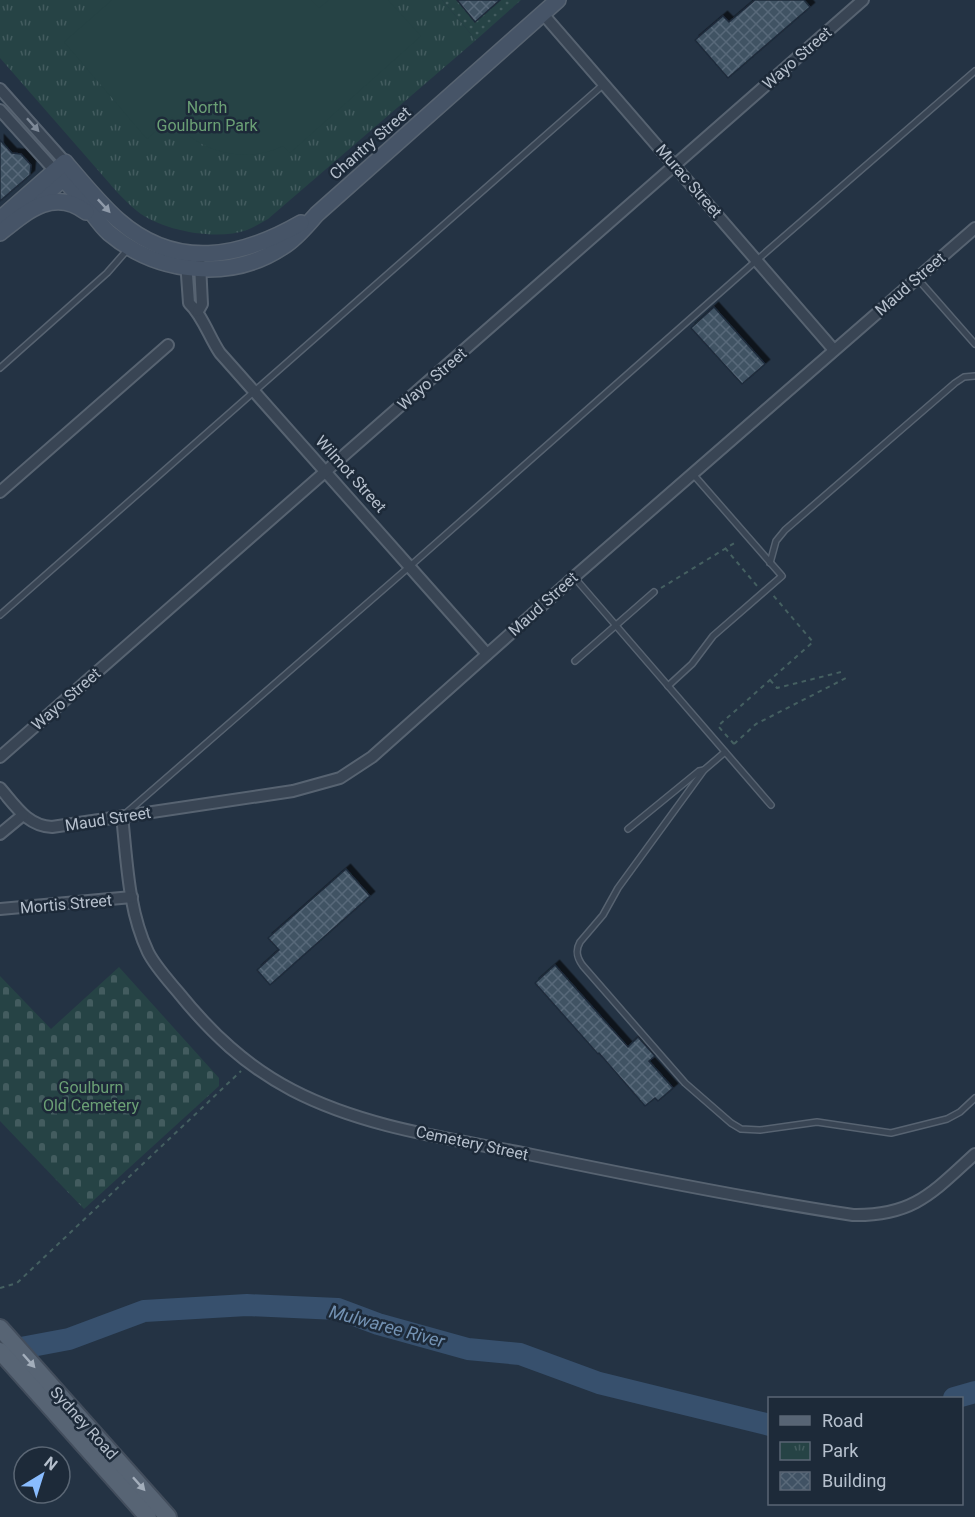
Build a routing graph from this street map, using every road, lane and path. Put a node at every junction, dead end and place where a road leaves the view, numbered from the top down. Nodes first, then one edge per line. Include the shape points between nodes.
1 (558, 0) edge
2 (863, 0) edge
3 (543, 14) junction
4 (975, 70) edge
5 (604, 84) junction
6 (0, 89) edge
7 (0, 110) edge
8 (675, 164) junction
9 (64, 171) junction
10 (99, 224) junction
11 (1, 227) edge
12 (975, 228) edge
13 (130, 248) junction
14 (193, 260) junction
15 (757, 260) junction
16 (917, 278) junction
17 (975, 344) edge
18 (168, 345) dead end
19 (834, 350) junction
20 (0, 368) edge
21 (975, 376) edge
22 (254, 393) junction
23 (326, 472) junction
24 (693, 473) junction
25 (0, 492) edge
26 (736, 542) dead end
27 (725, 548) junction
28 (770, 563) junction
29 (409, 567) junction
30 (574, 577) junction
31 (758, 587) dead end
32 (654, 592) joint
33 (772, 594) dead end
34 (0, 615) edge
35 (616, 626) junction
36 (487, 654) junction
37 (575, 661) dead end
38 (842, 672) dead end
39 (846, 678) dead end
40 (770, 680) junction
41 (668, 686) junction
42 (725, 752) junction
43 (0, 757) edge
44 (704, 770) junction
45 (0, 788) edge
46 (771, 805) dead end
47 (23, 815) junction
48 (122, 816) junction
49 (628, 829) dead end
50 (0, 834) edge
51 (132, 897) junction
52 (0, 909) edge
53 (241, 1071) dead end
54 (975, 1098) edge
55 (975, 1155) edge
56 (0, 1288) edge
57 (0, 1328) edge
58 (0, 1351) edge
59 (51, 1396) junction
60 (148, 1517) edge
61 (168, 1517) edge

1 - 3 main road, Chantry Street
2 - 8 street, Wayo Street
3 - 5 street, Murac Street
3 - 14 main road, Chantry Street via 286,245 234,268
4 - 15 lane
5 - 8 street, Murac Street
5 - 22 lane
6 -> 9 street
7 - 9 street
8 - 15 street, Murac Street
8 - 23 street, Wayo Street
9 - 10 main road
9 - 11 main road
9 -> 14 main road via 128,228
10 - 11 main road via 75,204 59,200 40,205
10 - 13 main road
12 - 16 street, Maud Street
13 - 14 main road via 154,259
13 - 20 lane
14 - 22 street, Wilmot Street via 202,304 198,310 215,346
15 - 19 street, Murac Street
15 - 29 lane
16 - 17 lane
16 - 19 street, Maud Street
18 - 25 street
19 - 24 street, Maud Street
21 - 28 lane via 955,382 785,531 776,541
22 - 23 street, Wilmot Street
22 - 34 lane
23 - 29 street, Wilmot Street
23 - 43 street, Wayo Street
24 - 28 lane
24 - 30 street, Maud Street
26 - 27 path
27 - 31 path
27 - 32 path
28 - 41 lane via 782,576 713,636 696,660
29 - 36 street, Wilmot Street
29 - 48 lane
30 - 35 lane
30 - 36 street, Maud Street
32 - 35 lane
33 - 40 path via 813,642
35 - 37 lane
35 - 41 lane
36 - 48 street, Maud Street via 372,757 340,778 263,796
38 - 40 path via 777,688
39 - 40 path via 756,724 734,744 718,726
41 - 42 lane
42 - 44 lane
42 - 46 lane
44 - 49 lane
44 - 54 lane via 580,942 576,951 583,966 685,1083 741,1129 824,1122 891,1133 947,1119
45 - 47 street
47 - 48 street, Maud Street via 40,825 58,827
47 - 50 street
48 - 51 street, Cemetery Street
51 - 52 street, Mortis Street
51 - 55 street, Cemetery Street via 148,953 225,1045 256,1070 294,1091 381,1124 635,1176 854,1215 903,1209 926,1197
53 - 56 path via 17,1283
57 -> 59 main road, Sydney Road
58 - 59 main road, Sydney Road
59 - 60 main road, Sydney Road
59 -> 61 main road, Sydney Road

